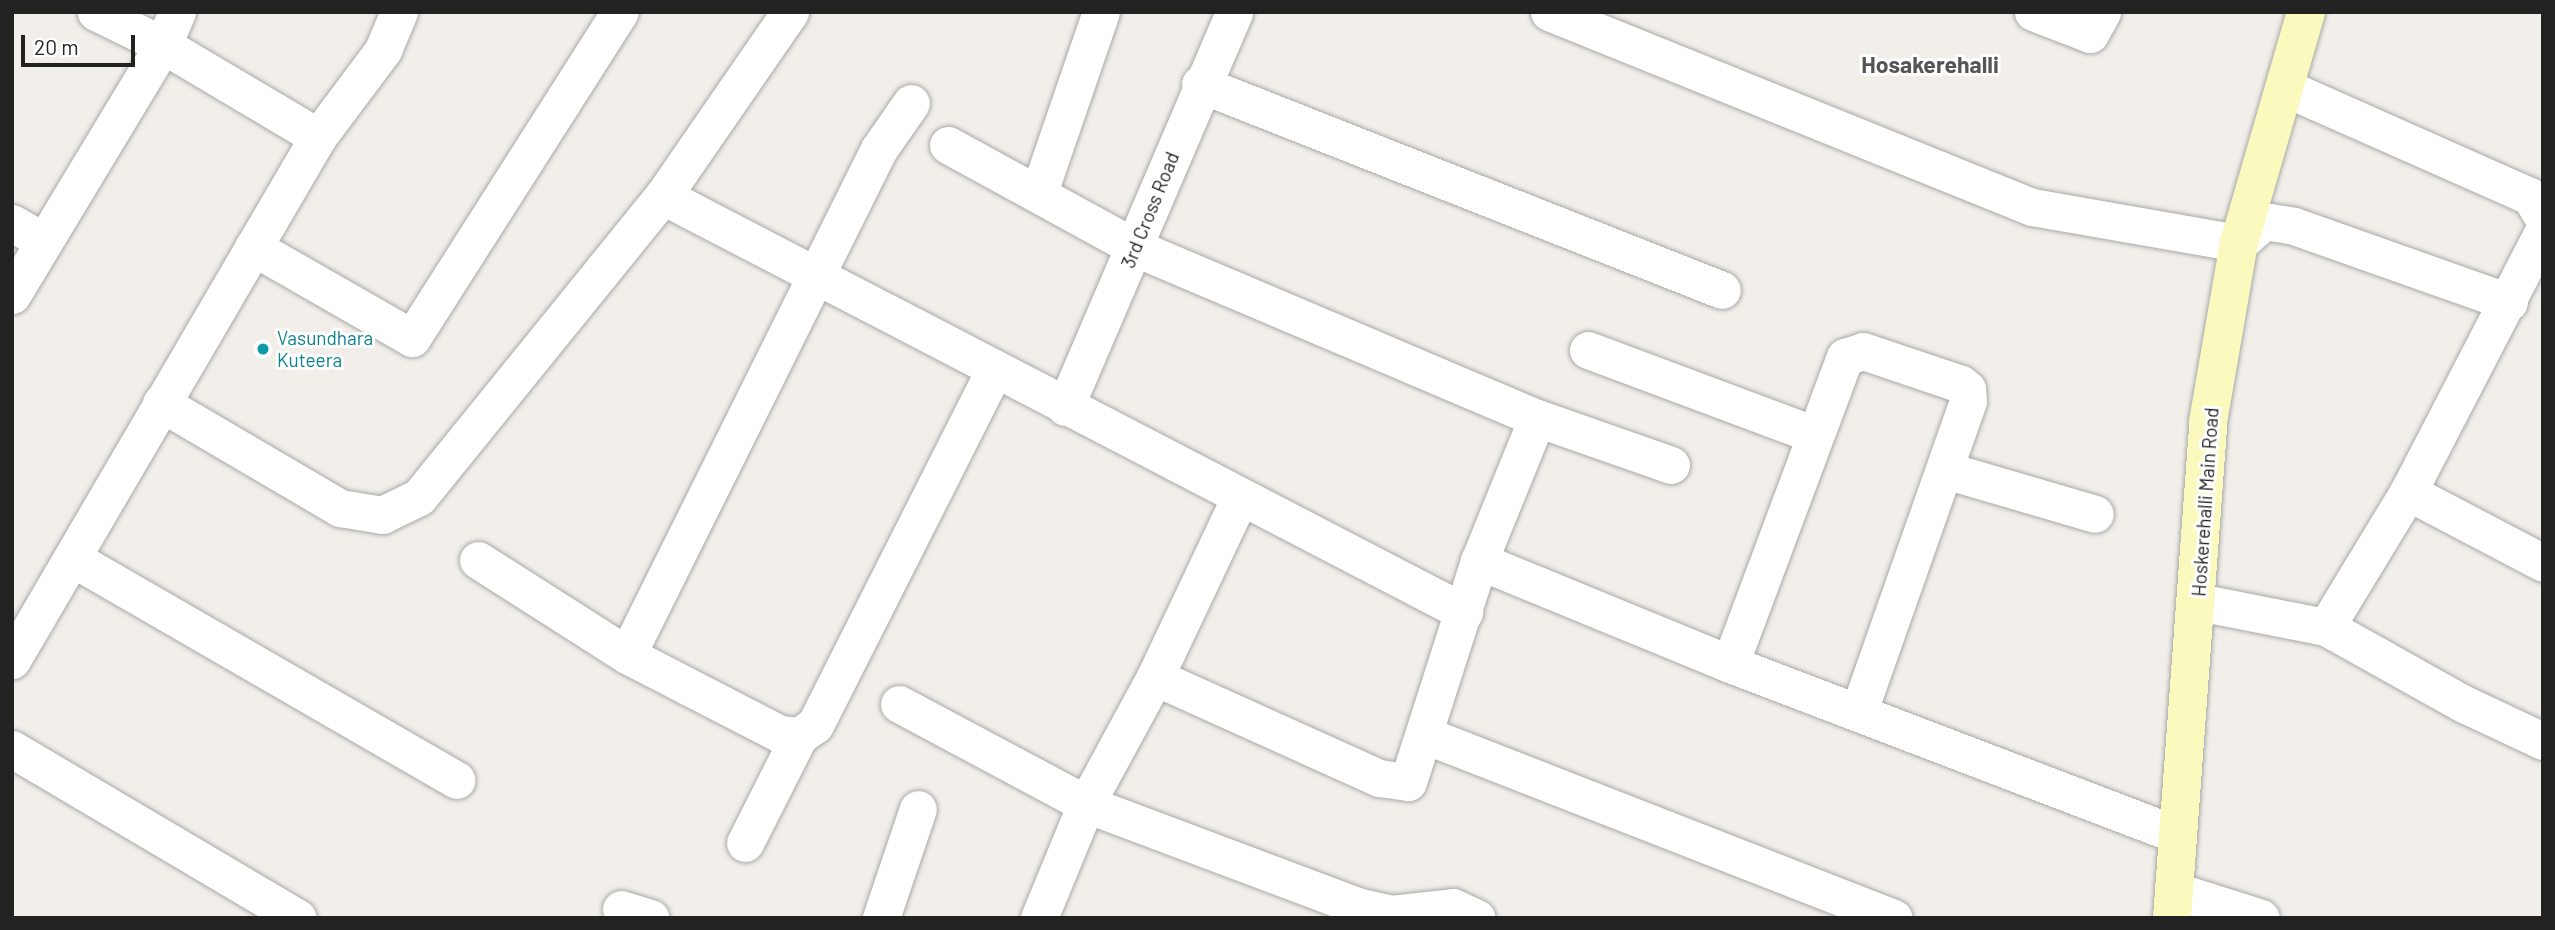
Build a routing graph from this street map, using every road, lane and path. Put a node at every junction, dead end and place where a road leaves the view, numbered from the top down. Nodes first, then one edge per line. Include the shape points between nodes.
1 (96, 12) edge
2 (400, 12) edge
3 (621, 12) edge
4 (790, 12) edge
5 (1101, 12) edge
6 (1234, 12) edge
7 (1549, 12) edge
8 (2033, 12) edge
9 (2102, 12) edge
10 (2306, 12) edge
11 (170, 28) edge
12 (1200, 84) junction
13 (2288, 89) junction
14 (911, 103) dead end
15 (318, 137) junction
16 (948, 145) dead end
17 (1039, 192) junction
18 (663, 196) junction
19 (2543, 218) edge
20 (12, 223) edge
21 (2543, 232) edge
22 (43, 241) junction
23 (2239, 243) junction
24 (253, 247) junction
25 (1136, 248) junction
26 (817, 277) junction
27 (1722, 290) dead end
28 (12, 295) edge
29 (2509, 302) junction
30 (1588, 350) dead end
31 (994, 370) junction
32 (161, 403) junction
33 (1065, 407) junction
34 (1536, 418) junction
35 (1815, 435) junction
36 (1671, 465) dead end
37 (1945, 470) junction
38 (2408, 492) junction
39 (1239, 499) junction
40 (2095, 514) dead end
41 (72, 558) junction
42 (478, 560) dead end
43 (1479, 561) junction
44 (2543, 563) edge
45 (2198, 602) junction
46 (1464, 612) junction
47 (2326, 627) junction
48 (626, 655) junction
49 (12, 660) edge
50 (1731, 664) junction
51 (1155, 677) junction
52 (899, 704) dead end
53 (1859, 711) junction
54 (1425, 735) junction
55 (799, 736) junction
56 (2543, 741) edge
57 (12, 749) edge
58 (456, 780) dead end
59 (1086, 804) junction
60 (918, 809) dead end
61 (2175, 834) junction
62 (745, 843) dead end
63 (2174, 905) edge
64 (298, 918) edge
65 (881, 918) edge
66 (1039, 918) edge
67 (1477, 918) edge
68 (1894, 918) edge
69 (2261, 918) edge

1 - 11 street
2 - 15 street via 383,50
3 - 24 street via 412,338
4 - 18 street
5 - 17 street
6 - 12 street, 3rd Cross Road
7 - 23 street via 2032,207
8 - 9 street via 2090,34
10 - 13 street, Hoskerehalli Main Road
11 - 15 street
11 - 22 street
12 - 25 street, 3rd Cross Road
12 - 27 street
13 - 19 street via 2530,196
13 - 23 street, Hoskerehalli Main Road
14 - 26 street via 879,149
15 - 24 street
16 - 17 street
17 - 25 street
18 - 26 street
18 - 32 street via 419,498 382,514 340,508
20 - 22 street
21 - 29 street
22 - 28 street
23 - 29 street via 2264,221 2294,226
23 - 45 street, Hoskerehalli Main Road via 2208,422
24 - 32 street
25 - 33 street, 3rd Cross Road
25 - 34 street
26 - 31 street
26 - 48 street
29 - 38 street
30 - 35 street
31 - 33 street
31 - 55 street via 815,726
32 - 41 street
33 - 39 street
34 - 36 street
34 - 43 street
35 - 37 street via 1840,366 1850,352 1863,351 1967,389 1968,401
35 - 50 street
37 - 40 street
37 - 53 street
38 - 44 street
38 - 47 street
39 - 46 street
39 - 51 street
41 - 49 street
41 - 58 street
42 - 48 street
43 - 46 street
43 - 50 street
45 - 47 street
45 - 61 street, Hoskerehalli Main Road
46 - 54 street
47 - 56 street via 2464,704
48 - 55 street via 780,734
50 - 53 street
51 - 54 street via 1397,784 1408,782
51 - 59 street
52 - 59 street
53 - 61 street
54 - 68 street
55 - 62 street
57 - 64 street
59 - 66 street
59 - 67 street via 1357,906 1391,914 1453,907
60 - 65 street
61 - 63 street, Hoskerehalli Main Road
63 - 69 street

